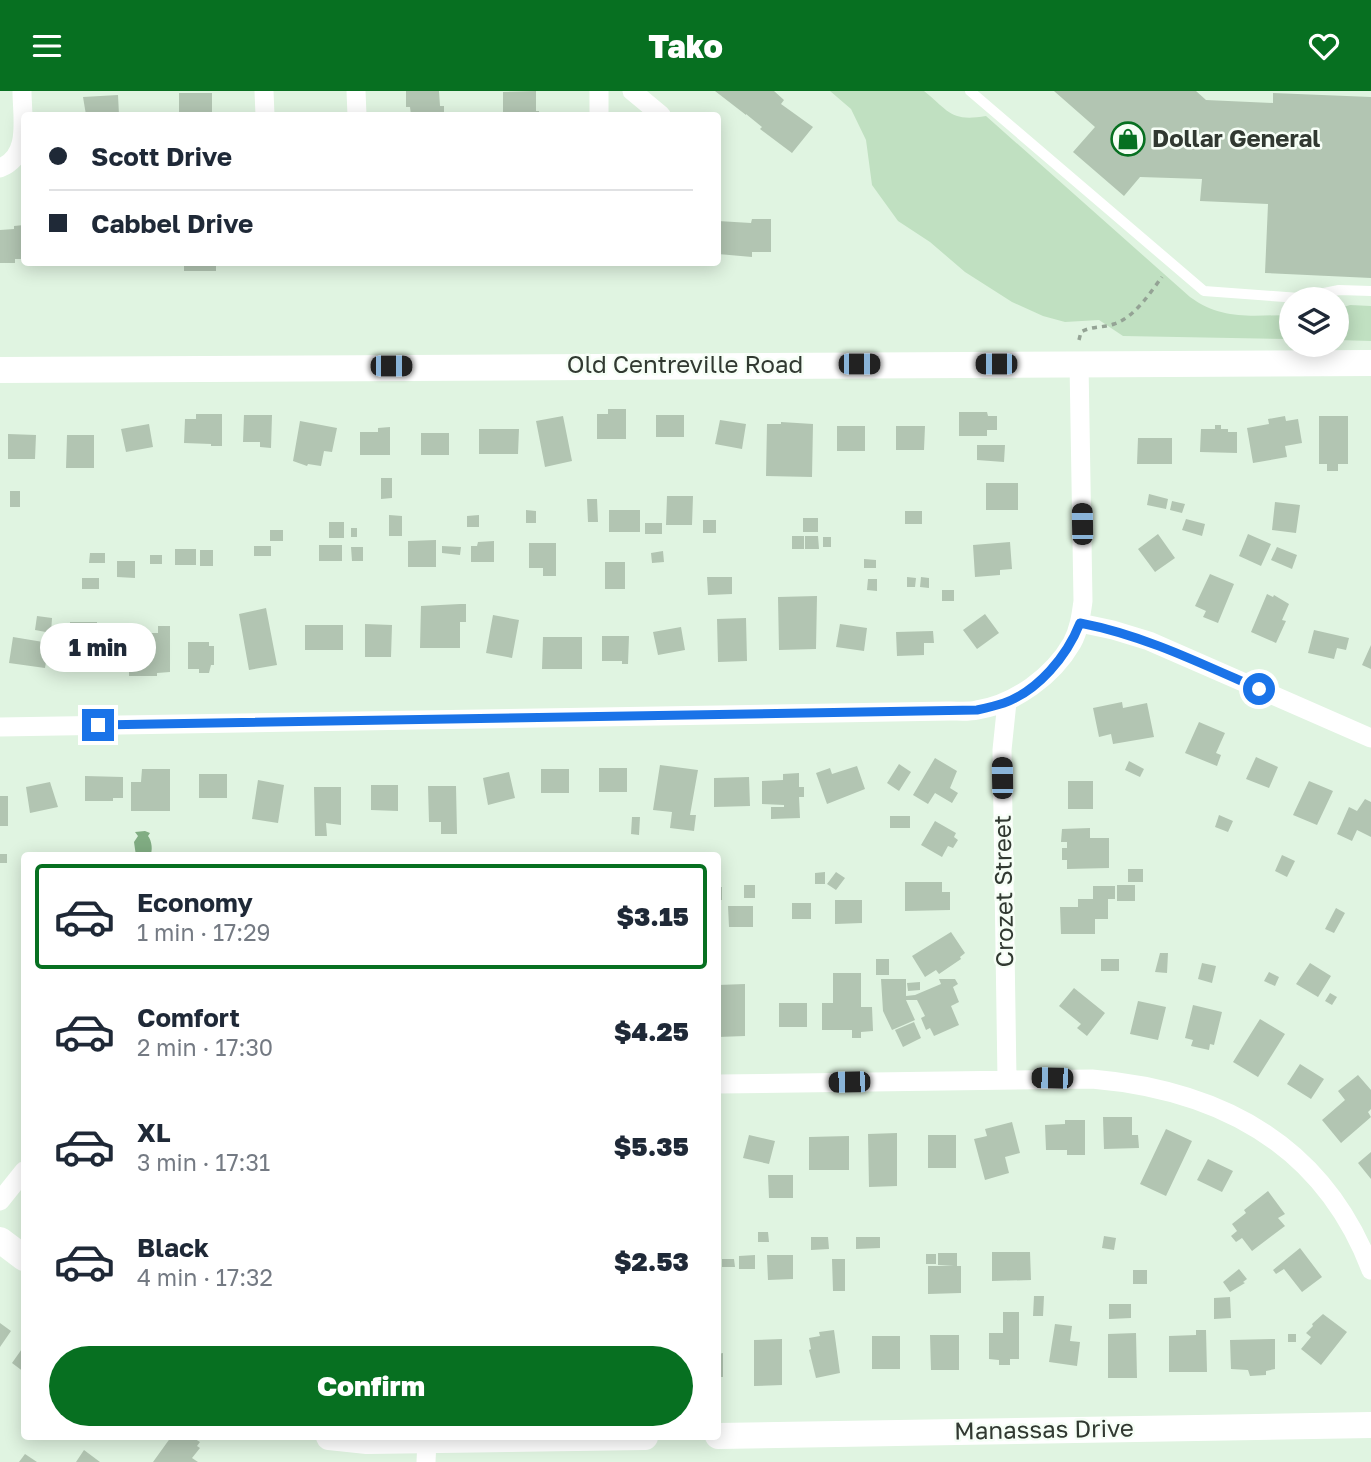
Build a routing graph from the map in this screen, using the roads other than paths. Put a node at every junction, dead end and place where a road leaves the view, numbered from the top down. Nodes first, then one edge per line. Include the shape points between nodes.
1 (22, 91) edge
2 (264, 91) edge
3 (356, 91) edge
4 (599, 91) edge
5 (632, 91) edge
6 (970, 91) edge
7 (22, 112) edge
8 (265, 112) edge
9 (357, 112) edge
10 (599, 112) edge
11 (657, 112) edge
12 (21, 146) edge
13 (0, 168) edge
14 (1371, 291) edge
15 (1079, 363) junction
16 (1371, 363) edge
17 (0, 370) edge
18 (1080, 623) junction
19 (1007, 702) junction
20 (0, 727) edge
21 (1371, 738) edge
22 (1007, 1079) junction
23 (721, 1084) edge
24 (21, 1175) edge
25 (0, 1201) edge
26 (0, 1240) edge
27 (21, 1256) edge
28 (1371, 1270) edge
29 (1371, 1425) edge
30 (721, 1436) edge
31 (358, 1440) edge
32 (598, 1440) edge
33 (427, 1451) edge

1 - 7 street
2 - 8 street
3 - 9 street
4 - 10 street
5 - 11 street
6 - 14 lane via 1204,291 1299,298 1339,290
12 - 13 street
15 - 16 street, Old Centreville Road
15 - 17 street, Old Centreville Road
15 - 18 street
18 - 19 street via 1072,643 1043,677
18 - 21 street via 1149,641
19 - 20 street via 950,711
19 - 22 street, Crozet Street via 1002,750
22 - 23 street
22 - 28 street via 1133,1083 1176,1092 1240,1118 1298,1159 1326,1188 1345,1215
24 - 25 street
26 - 27 street
29 - 30 street, Manassas Drive
31 - 33 street
32 - 33 street

